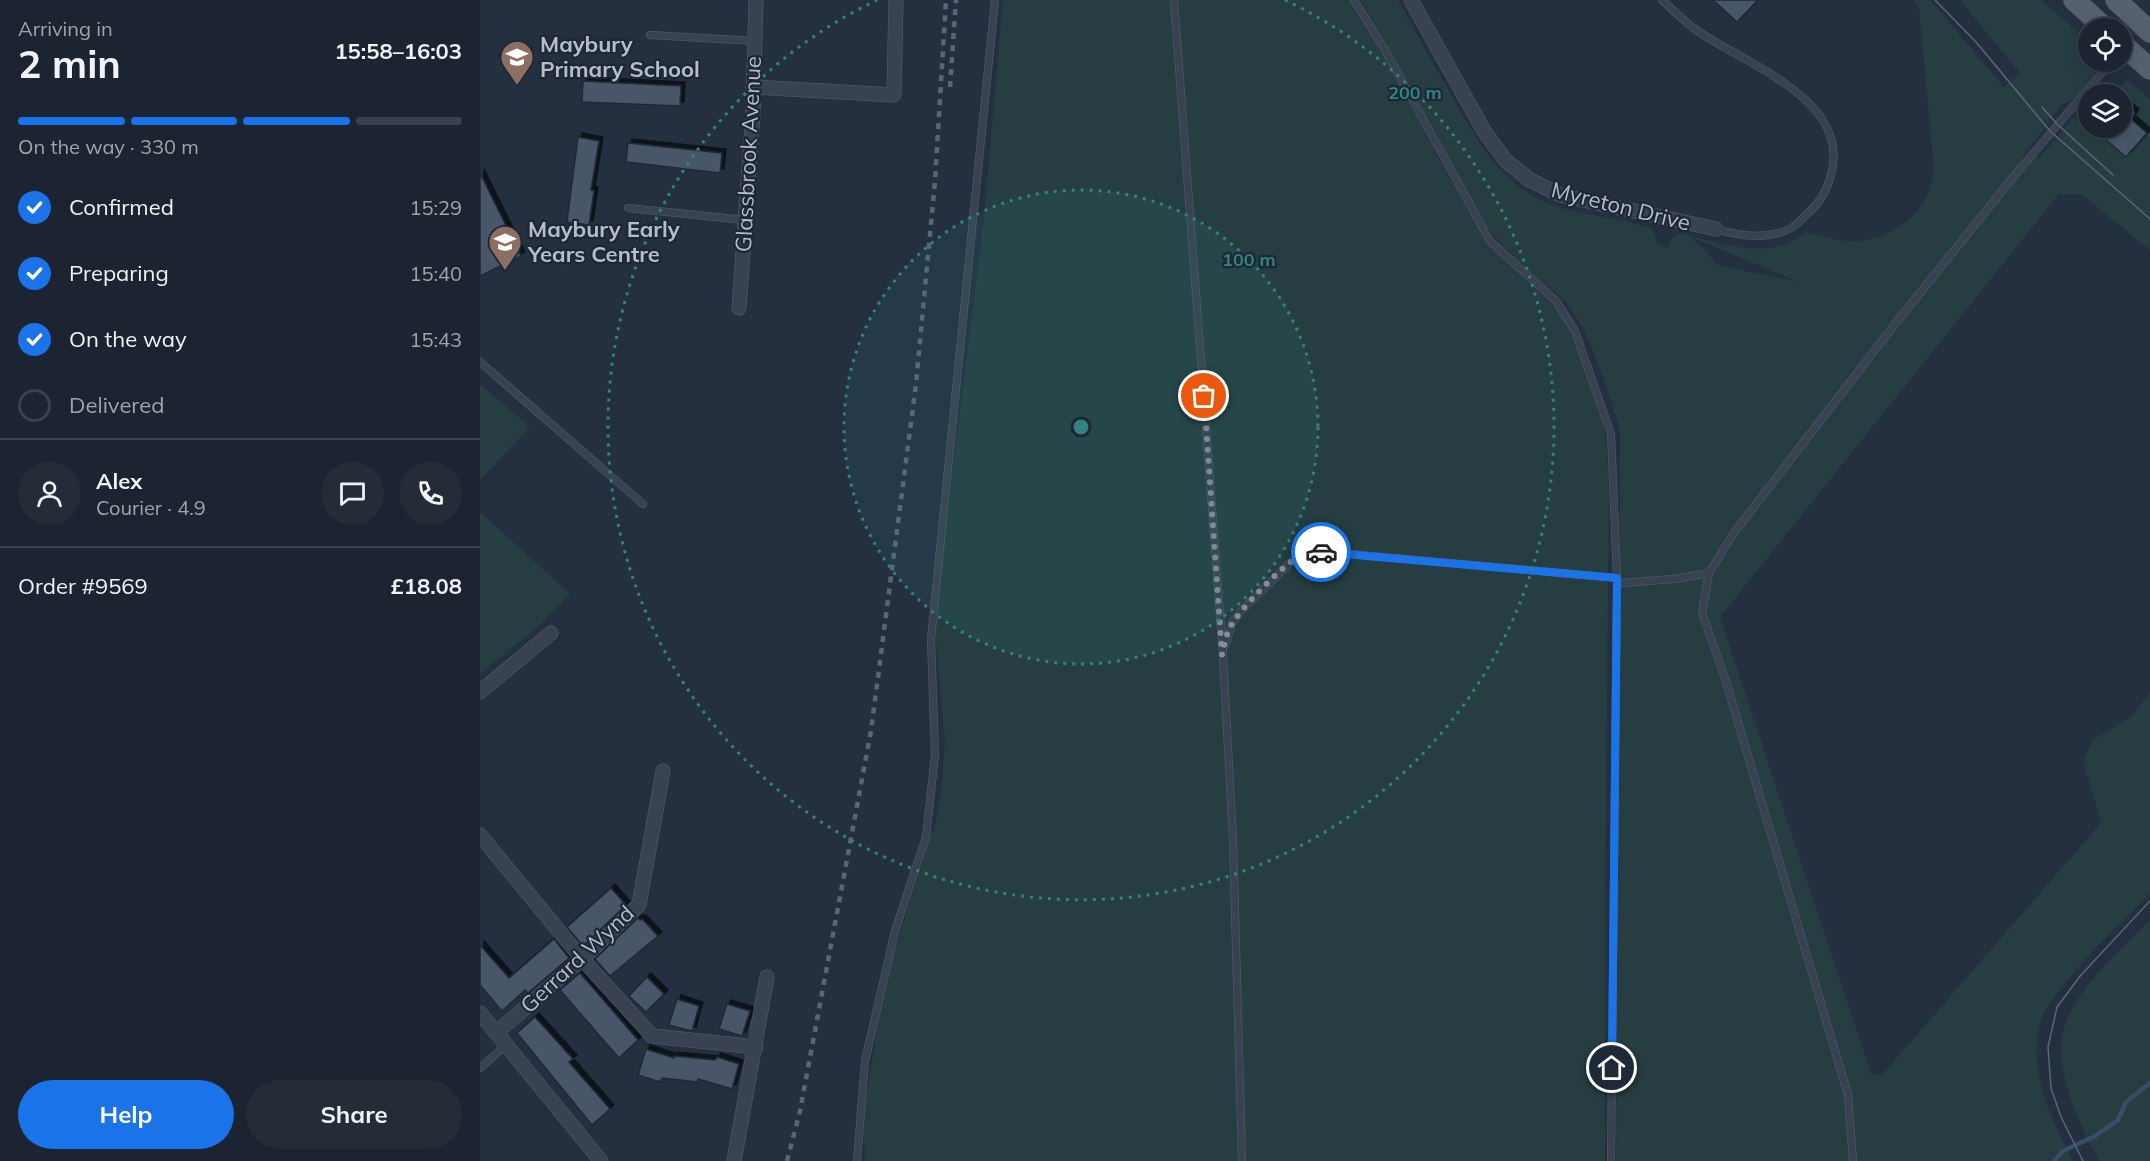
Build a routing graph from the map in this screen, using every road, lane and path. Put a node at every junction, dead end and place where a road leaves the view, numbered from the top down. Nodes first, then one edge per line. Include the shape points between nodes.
1 (756, 0) edge
2 (896, 0) edge
3 (995, 0) edge
4 (1174, 0) edge
5 (1354, 0) edge
6 (1411, 0) edge
7 (1662, 0) edge
8 (2074, 0) edge
9 (2116, 0) edge
10 (2094, 18) edge
11 (2150, 32) edge
12 (650, 35) dead end
13 (755, 41) junction
14 (2132, 57) edge
15 (2150, 69) edge
16 (2100, 72) edge
17 (753, 87) junction
18 (628, 208) dead end
19 (745, 220) junction
20 (1716, 229) joint
21 (739, 308) dead end
22 (480, 362) edge
23 (643, 504) dead end
24 (1709, 573) junction
25 (1619, 581) junction
26 (551, 633) dead end
27 (1222, 655) junction
28 (480, 692) edge
29 (663, 771) dead end
30 (480, 836) edge
31 (582, 959) junction
32 (767, 977) dead end
33 (480, 1013) edge
34 (496, 1033) junction
35 (506, 1045) junction
36 (756, 1047) junction
37 (480, 1068) edge
38 (601, 1161) edge
39 (734, 1161) edge
40 (857, 1161) edge
41 (1242, 1161) edge
42 (1611, 1161) edge
43 (1852, 1161) edge

1 - 13 street, Glassbrook Avenue
2 - 17 street via 894,95
3 - 40 lane via 931,639 935,755 926,837 895,931 865,1061
4 - 27 lane
5 - 25 lane via 1490,241 1556,301 1575,331 1611,434
6 - 20 street, Myreton Drive via 1484,131 1506,161 1530,180 1560,195
7 - 20 lane via 1693,28 1795,90 1814,108 1830,135 1834,160 1829,184 1817,205 1792,228 1772,235 1741,236
8 - 10 main road
9 - 11 main road
12 - 13 lane
13 - 17 street, Glassbrook Avenue
14 - 15 main road
16 - 24 lane via 1888,333 1732,534
17 - 19 street, Glassbrook Avenue
18 - 19 lane
19 - 21 street, Glassbrook Avenue
22 - 23 lane
24 - 25 lane
24 - 43 lane via 1702,613 1725,678 1848,1095
25 - 27 lane via 1328,552 1308,554 1292,561 1240,612 1227,635
25 - 42 lane
26 - 28 street
27 - 41 lane via 1233,840
29 - 31 street, Gerrard Wynd via 639,904
30 - 31 street
31 - 34 street, Gerrard Wynd
31 - 36 street via 652,1036
32 - 36 street
33 - 34 street
34 - 35 street
35 - 37 lane
35 - 38 street
36 - 39 street

